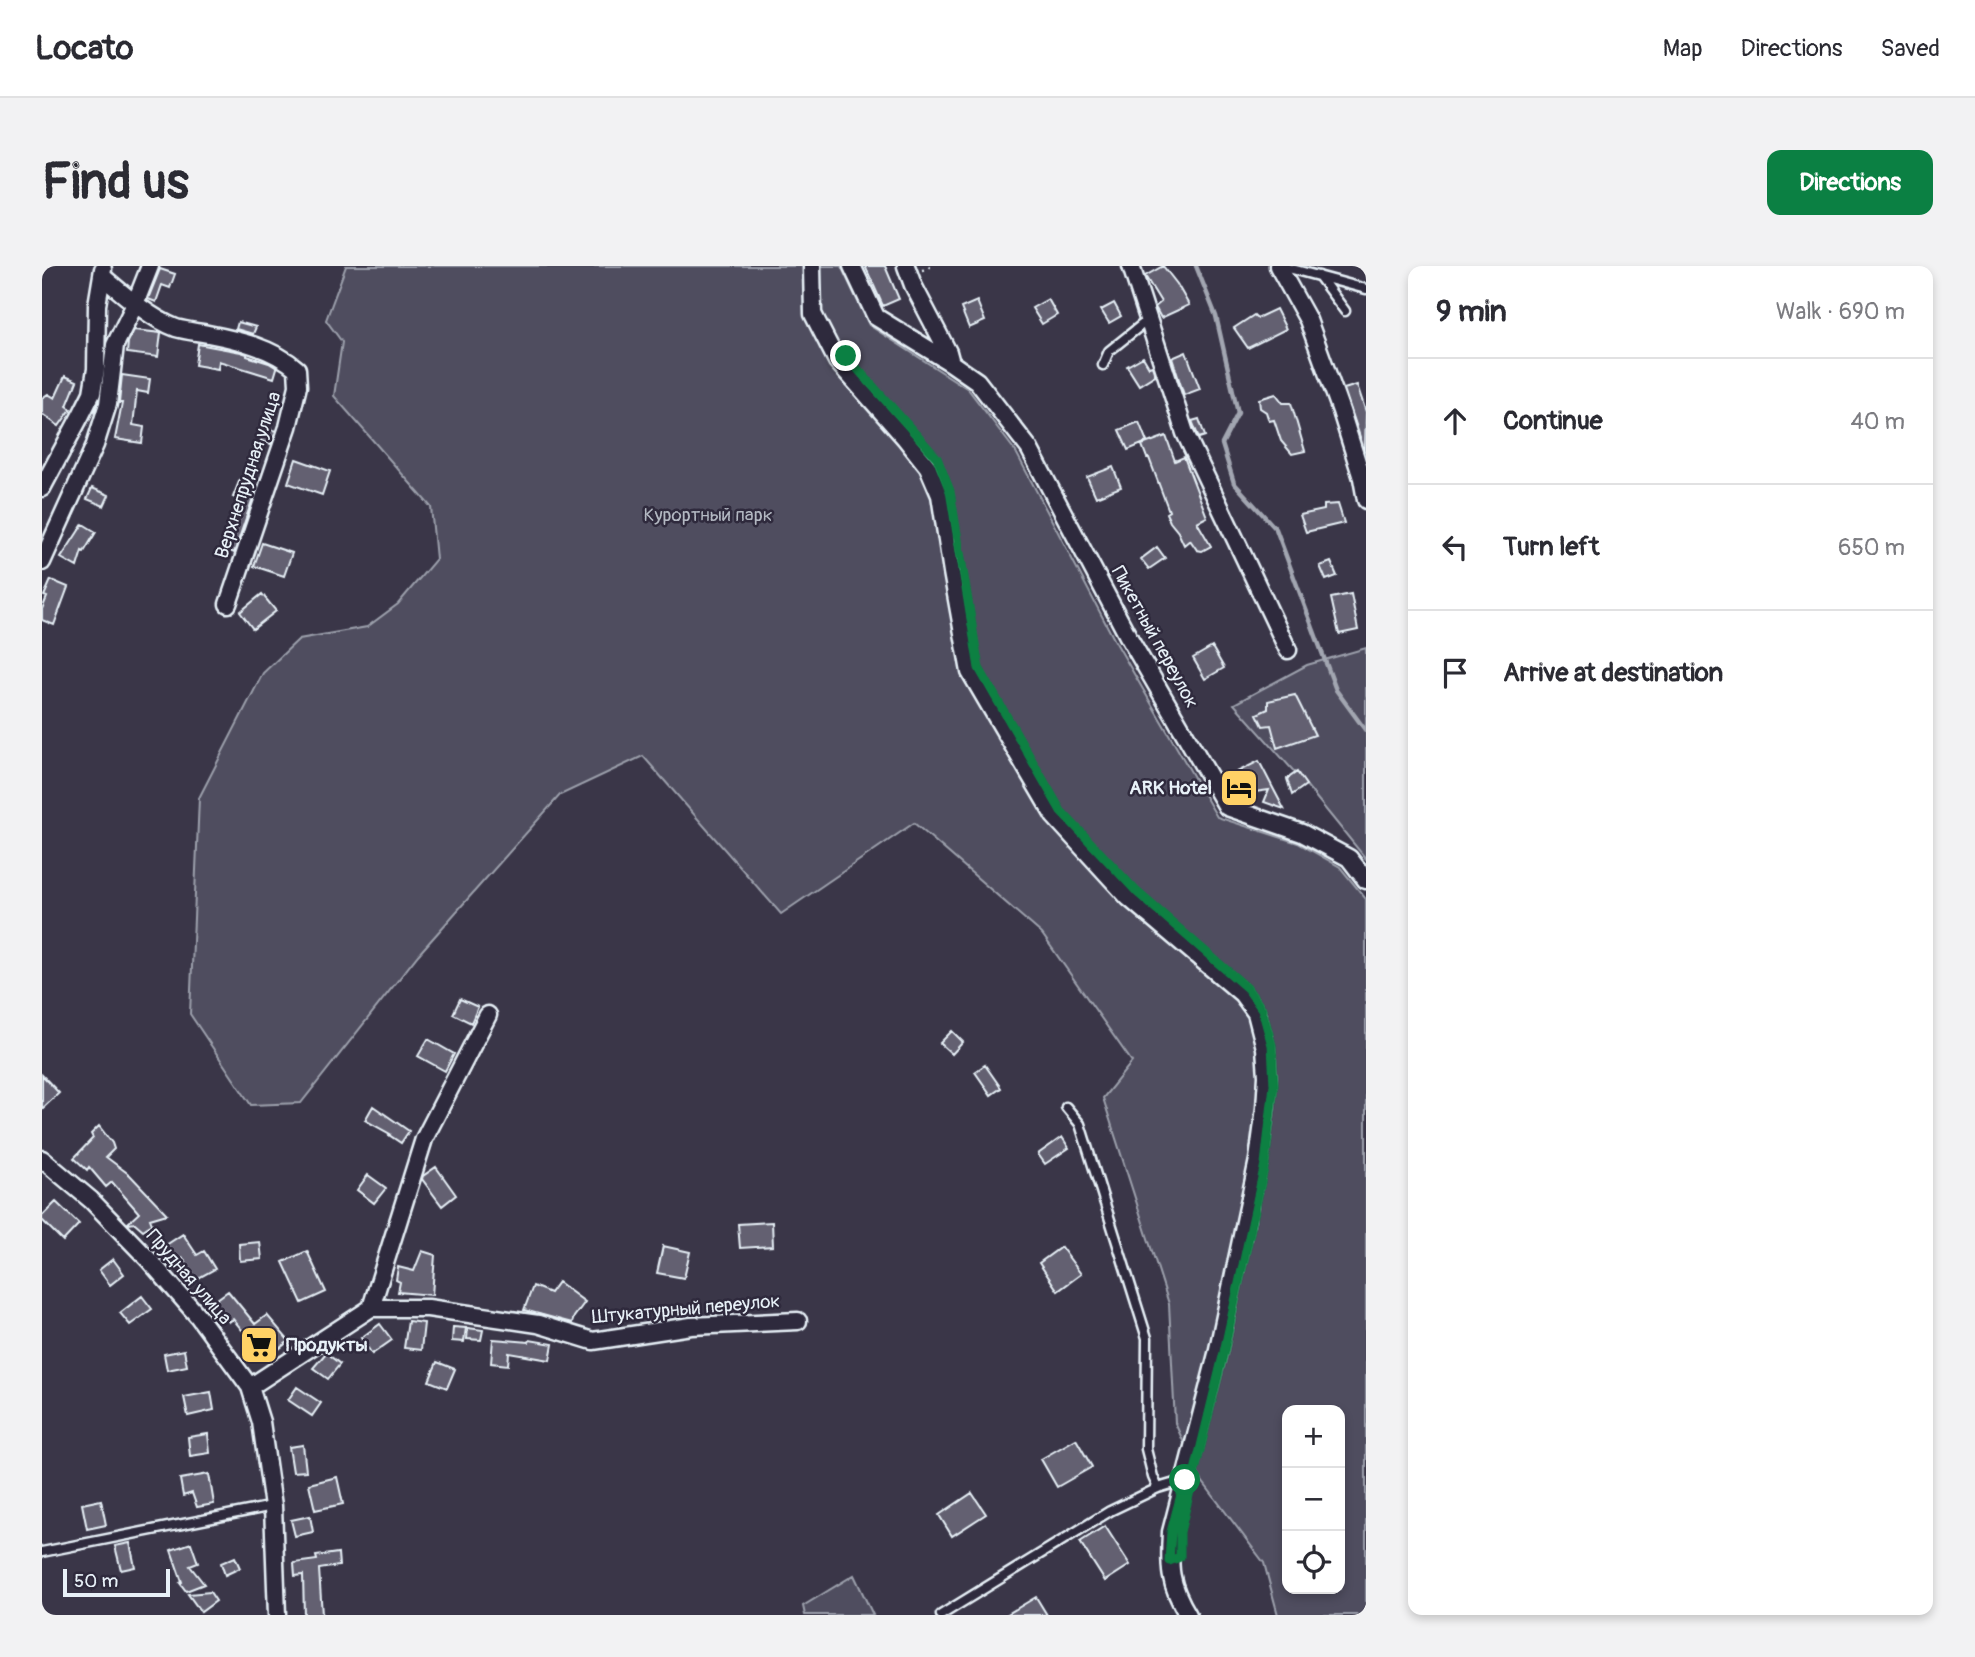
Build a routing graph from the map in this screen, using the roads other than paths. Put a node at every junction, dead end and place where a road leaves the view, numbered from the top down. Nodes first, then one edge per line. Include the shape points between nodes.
1 (150, 266) edge
2 (812, 266) edge
3 (852, 266) edge
4 (906, 266) edge
5 (1131, 266) edge
6 (1280, 266) edge
7 (103, 271) edge
8 (1319, 276) junction
9 (1366, 289) edge
10 (135, 304) junction
11 (1345, 311) dead end
12 (1149, 318) junction
13 (951, 363) junction
14 (1103, 365) dead end
15 (42, 488) edge
16 (1366, 500) edge
17 (42, 562) edge
18 (228, 604) dead end
19 (1288, 650) dead end
20 (1366, 880) edge
21 (488, 1015) dead end
22 (1066, 1107) dead end
23 (42, 1159) edge
24 (370, 1308) junction
25 (798, 1321) dead end
26 (250, 1387) junction
27 (1185, 1480) junction
28 (1158, 1488) junction
29 (273, 1506) junction
30 (42, 1552) edge
31 (277, 1615) edge
32 (941, 1615) edge
33 (1188, 1615) edge

1 - 10 street
2 - 27 street via 813,314 837,362 928,467 940,495 970,672 1054,816 1129,898 1242,994 1255,1013 1267,1076 1258,1160
3 - 13 street, Пикетный переулок via 876,317
4 - 13 street
5 - 12 street
6 - 8 lane
6 - 16 street via 1308,320 1341,411
7 - 10 street, Верхнепрудная улица
7 - 15 street via 92,393
8 - 9 lane
8 - 11 lane
10 - 17 street via 115,345 108,404 95,445
10 - 18 street, Верхнепрудная улица via 176,327 266,350 297,369 298,386 288,427
12 - 14 lane via 1109,351
12 - 19 street via 1185,433
13 - 20 street, Пикетный переулок via 977,381 1029,448 1128,636 1227,807 1301,832 1349,858
21 - 24 street via 424,1139
22 - 28 lane via 1080,1124 1147,1338 1146,1449
23 - 26 street, Прудная улица via 91,1200 150,1261
24 - 25 street, Штукатурный переулок via 428,1308 538,1324 593,1341 691,1326
24 - 26 street
26 - 29 street, Прудная улица via 261,1422
27 - 28 lane
27 - 33 street via 1171,1532 1169,1561 1172,1582
28 - 32 lane via 1110,1511
29 - 30 lane
29 - 31 street, Прудная улица

